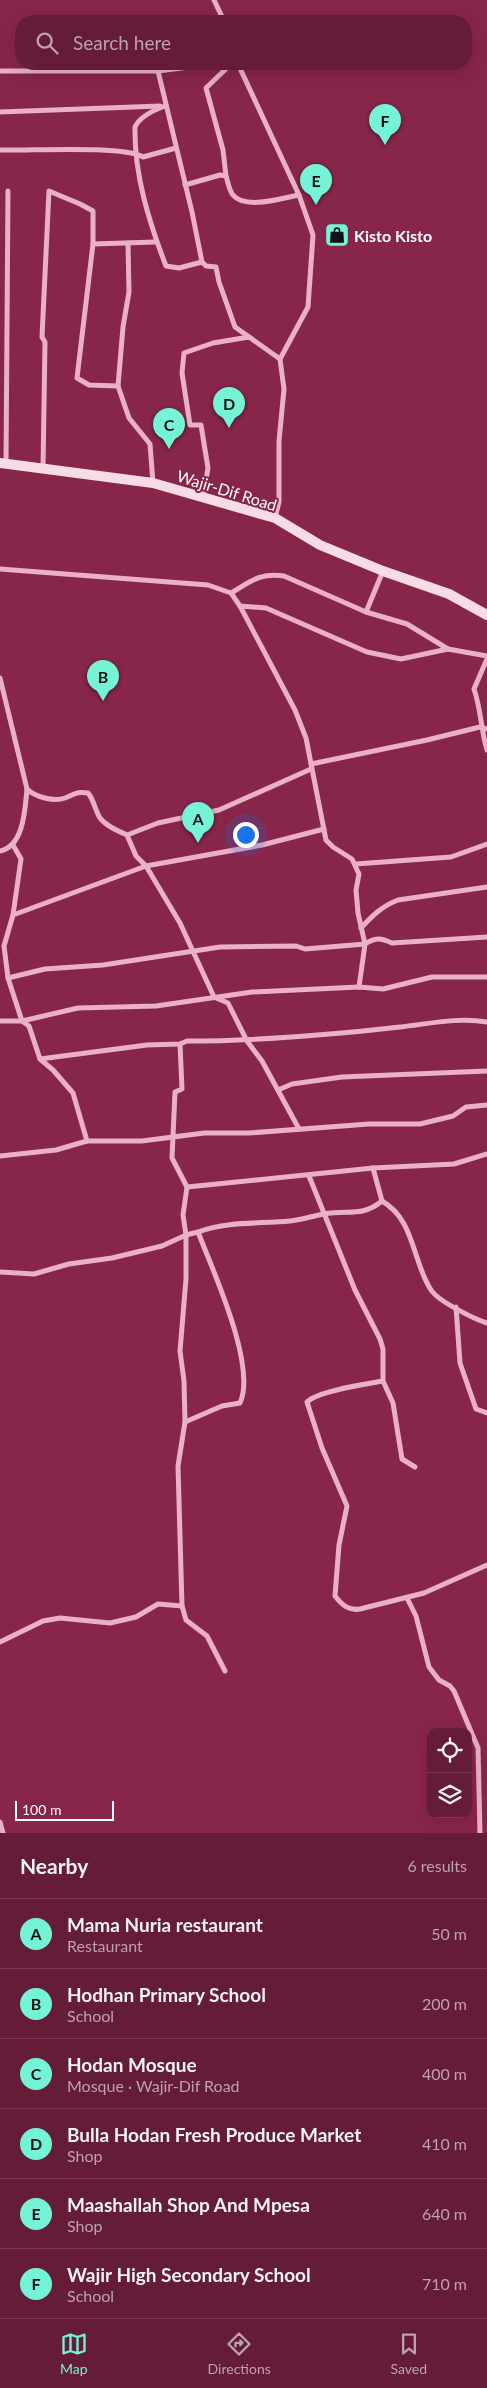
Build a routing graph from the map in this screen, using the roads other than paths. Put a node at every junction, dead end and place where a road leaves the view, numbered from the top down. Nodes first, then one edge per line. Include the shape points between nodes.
1 (214, 0) edge
2 (221, 15) edge
3 (166, 70) edge
4 (225, 70) edge
5 (241, 70) edge
6 (0, 71) edge
7 (158, 71) junction
8 (165, 106) junction
9 (0, 112) edge
10 (176, 148) junction
11 (0, 150) edge
12 (137, 154) junction
13 (226, 176) junction
14 (186, 185) junction
15 (8, 191) dead end
16 (299, 195) junction
17 (156, 242) junction
18 (128, 243) junction
19 (92, 244) junction
20 (202, 262) junction
21 (249, 336) junction
22 (280, 359) junction
23 (118, 386) junction
24 (3, 463) edge
25 (43, 469) junction
26 (153, 483) junction
27 (203, 497) junction
28 (275, 518) junction
29 (0, 569) edge
30 (383, 571) junction
31 (231, 593) junction
32 (240, 606) junction
33 (366, 612) junction
34 (487, 615) edge
35 (448, 649) junction
36 (487, 658) edge
37 (0, 678) edge
38 (480, 727) junction
39 (487, 729) edge
40 (487, 750) edge
41 (311, 766) junction
42 (27, 788) junction
43 (324, 829) junction
44 (127, 835) junction
45 (487, 844) edge
46 (13, 845) junction
47 (0, 851) edge
48 (356, 864) junction
49 (146, 866) junction
50 (487, 887) edge
51 (13, 915) junction
52 (361, 928) junction
53 (487, 937) edge
54 (365, 944) junction
55 (192, 951) junction
56 (8, 978) junction
57 (487, 978) edge
58 (359, 988) junction
59 (214, 997) junction
60 (22, 1020) junction
61 (0, 1021) edge
62 (487, 1022) edge
63 (247, 1041) junction
64 (180, 1044) junction
65 (40, 1059) junction
66 (487, 1071) edge
67 (278, 1090) junction
68 (487, 1105) edge
69 (300, 1129) junction
70 (174, 1138) junction
71 (87, 1141) junction
72 (487, 1154) edge
73 (0, 1156) edge
74 (373, 1168) junction
75 (309, 1176) junction
76 (187, 1187) junction
77 (382, 1201) junction
78 (325, 1213) junction
79 (198, 1232) junction
80 (186, 1235) junction
81 (0, 1272) edge
82 (456, 1307) junction
83 (487, 1323) edge
84 (383, 1381) junction
85 (487, 1413) edge
86 (185, 1422) junction
87 (415, 1467) dead end
88 (487, 1566) edge
89 (408, 1598) junction
90 (182, 1606) junction
91 (0, 1642) edge
92 (225, 1671) dead end
93 (0, 1822) edge
94 (3, 1833) edge
95 (480, 1833) edge

1 - 2 street
3 - 7 street
4 - 13 street via 206,88 223,150
5 - 16 street
6 - 7 street
7 - 8 street
8 - 9 street
8 - 10 street
8 - 12 street via 138,122 135,134
10 - 12 street via 144,157
10 - 14 street
11 - 12 street
12 - 17 street
13 - 14 street
13 - 16 street via 232,194 244,202
14 - 20 street
15 - 24 street
16 - 22 street via 313,235 311,287 305,316
17 - 18 street
17 - 20 street via 166,266 179,268
18 - 19 street
18 - 23 street via 129,292
19 - 23 street via 77,378 89,385
19 - 25 street via 93,211 49,191 42,337 45,342
20 - 21 street via 216,267 235,327
21 - 22 street
21 - 27 street via 184,353 182,373 190,425 201,425 208,468
22 - 28 street via 284,390 279,441 279,502
23 - 26 street via 128,418 150,444
24 - 25 main road, Wajir-Dif Road
25 - 26 main road, Wajir-Dif Road
26 - 27 main road, Wajir-Dif Road
27 - 28 main road, Wajir-Dif Road
28 - 30 main road, Wajir-Dif Road via 320,546
29 - 31 street via 208,585
30 - 33 street
30 - 34 main road, Wajir-Dif Road via 449,594
31 - 32 street
31 - 33 street via 270,574 284,576
32 - 35 street via 266,608 367,652 401,660
32 - 41 street via 295,710 306,738
33 - 35 street via 407,624
35 - 36 street
36 - 38 street via 474,689 480,706
37 - 42 street
38 - 39 street
38 - 40 street
38 - 41 street
41 - 43 street
41 - 44 street via 219,810 158,823
42 - 44 street via 35,795 52,799 65,798 78,791 88,793 100,817
42 - 46 street via 18,838
43 - 48 street via 326,840
43 - 49 street via 262,845
44 - 49 street via 136,856
45 - 48 street via 451,858
46 - 47 street
46 - 51 street via 21,859
48 - 52 street
49 - 51 street
49 - 55 street via 180,922
50 - 52 street via 398,900 377,911
51 - 56 street via 4,946
52 - 54 street
53 - 54 street via 392,943 381,938
54 - 55 street via 305,949 296,946 220,947
54 - 58 street
55 - 56 street via 103,965 45,969
55 - 59 street
56 - 60 street
57 - 58 street via 432,977 383,989
58 - 59 street via 252,992
59 - 60 street via 156,1006 78,1008
59 - 63 street via 228,1003
60 - 61 street
60 - 65 street via 29,1026
62 - 63 street via 433,1022
63 - 64 street via 187,1041
63 - 67 street
64 - 65 street via 147,1045
64 - 70 street via 182,1089 175,1092
65 - 71 street via 73,1093
66 - 67 street via 342,1077 292,1084
67 - 69 street
68 - 69 street via 466,1107 453,1116 420,1124
69 - 70 street via 204,1133
70 - 71 street
70 - 76 street via 172,1158
71 - 73 street via 56,1150
72 - 74 street via 454,1164
74 - 75 street
74 - 77 street
75 - 76 street
75 - 78 street
76 - 80 street via 183,1215
77 - 78 street via 372,1209 358,1213
77 - 82 street via 404,1220 432,1292
78 - 79 street via 291,1221 256,1221
78 - 84 street via 355,1290 380,1339
79 - 80 street
79 - 86 street via 234,1329 245,1381 240,1403 214,1409
80 - 81 street via 162,1246 68,1264 34,1274
80 - 86 street via 180,1351
82 - 83 street via 471,1318
82 - 85 street via 460,1363 476,1408
84 - 87 street via 393,1403 402,1460
84 - 89 street via 312,1397 306,1404 347,1506 339,1545 335,1596 340,1603 354,1610
86 - 90 street via 178,1466
88 - 89 street
89 - 95 street via 429,1667 438,1680 454,1691 475,1739 480,1784
90 - 91 street via 158,1604 136,1617 110,1623 60,1618 43,1621
90 - 92 street via 186,1620 207,1636
93 - 94 street

